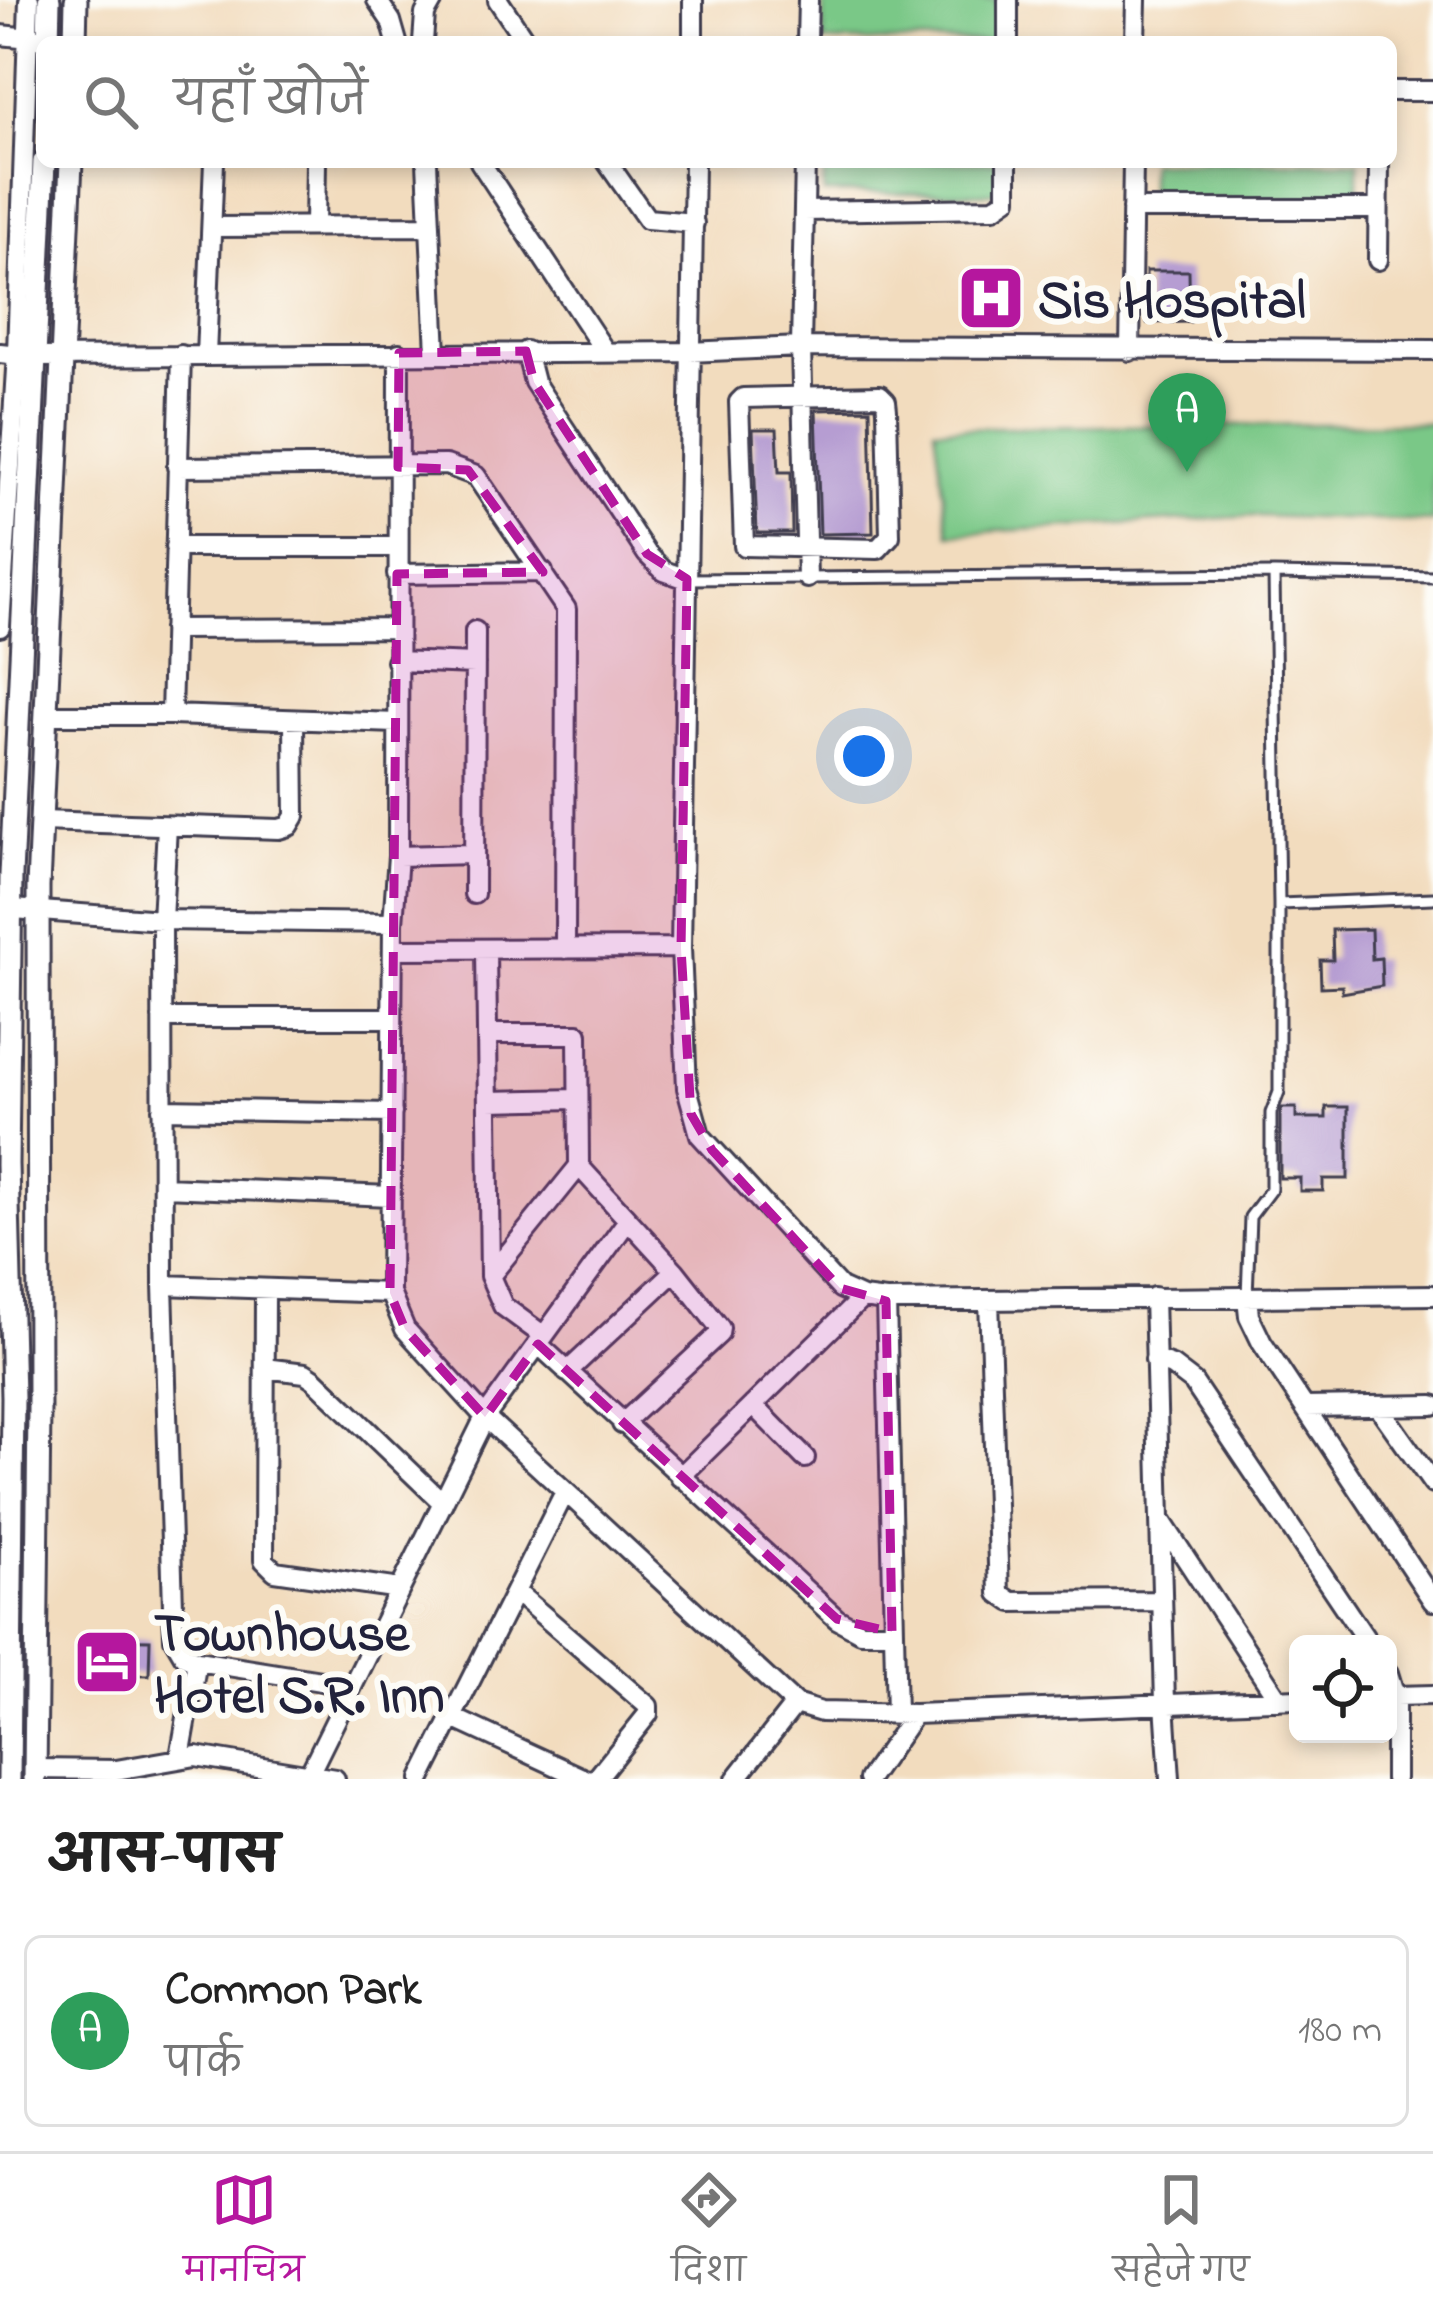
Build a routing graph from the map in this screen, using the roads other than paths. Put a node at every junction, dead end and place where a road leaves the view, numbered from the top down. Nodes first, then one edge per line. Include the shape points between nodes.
1 (29, 0) edge
2 (50, 0) edge
3 (76, 0) edge
4 (377, 0) edge
5 (433, 0) edge
6 (498, 0) edge
7 (693, 0) edge
8 (808, 0) edge
9 (1008, 0) edge
10 (1136, 0) edge
11 (0, 35) edge
12 (52, 36) edge
13 (54, 36) edge
14 (56, 36) edge
15 (395, 36) edge
16 (423, 36) edge
17 (522, 36) edge
18 (693, 36) edge
19 (807, 36) edge
20 (1008, 36) edge
21 (1135, 36) edge
22 (36, 38) edge
23 (1397, 91) edge
24 (1433, 91) edge
25 (39, 168) edge
26 (43, 168) edge
27 (70, 168) edge
28 (214, 168) edge
29 (316, 168) edge
30 (427, 168) edge
31 (484, 168) edge
32 (611, 168) edge
33 (694, 168) edge
34 (805, 168) edge
35 (1007, 168) edge
36 (1133, 168) edge
37 (1379, 168) edge
38 (1132, 209) junction
39 (1378, 209) junction
40 (804, 212) junction
41 (694, 223) junction
42 (315, 226) junction
43 (430, 226) junction
44 (212, 227) junction
45 (1378, 260) dead end
46 (801, 346) junction
47 (604, 350) junction
48 (1433, 350) edge
49 (526, 351) junction
50 (1130, 351) junction
51 (689, 352) junction
52 (399, 353) junction
53 (436, 353) junction
54 (18, 354) edge
55 (181, 355) junction
56 (206, 356) junction
57 (64, 357) junction
58 (802, 397) junction
59 (177, 467) junction
60 (398, 467) junction
61 (397, 547) junction
62 (175, 548) junction
63 (806, 549) junction
64 (543, 572) junction
65 (397, 574) junction
66 (1274, 574) junction
67 (1433, 577) edge
68 (807, 578) junction
69 (687, 579) junction
70 (0, 627) edge
71 (173, 628) junction
72 (397, 628) junction
73 (475, 631) dead end
74 (396, 661) junction
75 (476, 664) junction
76 (170, 715) junction
77 (46, 716) junction
78 (294, 722) junction
79 (397, 723) junction
80 (41, 821) junction
81 (167, 826) junction
82 (472, 854) junction
83 (398, 856) junction
84 (474, 894) dead end
85 (1433, 898) edge
86 (1279, 904) junction
87 (6, 908) edge
88 (39, 908) junction
89 (162, 920) junction
90 (393, 923) junction
91 (393, 949) junction
92 (486, 949) junction
93 (566, 949) junction
94 (681, 949) junction
95 (162, 1018) junction
96 (392, 1018) junction
97 (487, 1034) junction
98 (578, 1100) junction
99 (488, 1101) junction
100 (163, 1109) junction
101 (392, 1113) junction
102 (579, 1166) junction
103 (164, 1187) junction
104 (391, 1196) junction
105 (628, 1220) junction
106 (675, 1271) junction
107 (490, 1276) junction
108 (163, 1285) junction
109 (265, 1291) junction
110 (390, 1293) junction
111 (1433, 1295) edge
112 (1247, 1297) junction
113 (862, 1298) junction
114 (1154, 1298) junction
115 (988, 1300) junction
116 (886, 1301) junction
117 (541, 1340) junction
118 (1155, 1360) junction
119 (265, 1368) junction
120 (567, 1372) junction
121 (753, 1405) junction
122 (1433, 1405) edge
123 (1378, 1406) junction
124 (1305, 1407) junction
125 (484, 1417) junction
126 (622, 1424) junction
127 (805, 1458) dead end
128 (680, 1477) junction
129 (1433, 1484) edge
130 (565, 1492) junction
131 (443, 1503) junction
132 (1160, 1519) junction
133 (400, 1589) junction
134 (516, 1592) junction
135 (1162, 1601) junction
136 (1433, 1601) edge
137 (892, 1632) junction
138 (1363, 1635) edge
139 (197, 1660) junction
140 (352, 1686) junction
141 (1433, 1694) edge
142 (1397, 1696) edge
143 (1289, 1700) edge
144 (1165, 1703) junction
145 (795, 1704) junction
146 (905, 1714) junction
147 (452, 1718) junction
148 (1394, 1743) edge
149 (180, 1757) junction
150 (6, 1773) edge
151 (35, 1774) edge
152 (309, 1774) junction
153 (335, 1779) edge
154 (421, 1779) edge
155 (586, 1779) edge
156 (596, 1779) edge
157 (736, 1779) edge
158 (869, 1779) edge
159 (1170, 1779) edge
160 (1395, 1779) edge

1 - 12 street
2 - 13 street
3 - 14 street
4 - 15 street
5 - 16 street
6 - 17 street
7 - 18 street
8 - 19 street
9 - 20 street
10 - 21 street
11 - 22 street
23 - 24 street
25 - 54 street
26 - 54 street
27 - 57 street
28 - 44 street
29 - 42 street
30 - 43 street
31 - 47 street
32 - 41 street via 647,219
33 - 41 street
34 - 40 street
35 - 40 street via 1007,200 994,208
36 - 38 street
37 - 39 street
38 - 39 street
38 - 50 street
39 - 45 street
40 - 46 street
41 - 51 street
42 - 43 street
42 - 44 street
43 - 53 street
44 - 56 street
46 - 50 street
46 - 51 street
46 - 58 street
47 - 49 street
47 - 51 street
48 - 50 street
49 - 53 street
49 - 69 street via 534,382 646,554
51 - 69 street
52 - 53 street
52 - 56 street
52 - 60 street
54 - 57 street
54 - 70 street
54 - 87 street
55 - 56 street
55 - 57 street
55 - 59 street
57 - 77 street
58 - 63 street
58 - 63 street via 743,398 738,409 742,542
58 - 63 street via 880,395 887,410 886,544
59 - 60 street
59 - 62 street
60 - 61 street
60 - 64 street via 468,470
61 - 62 street
61 - 65 street
62 - 71 street
63 - 68 street
64 - 65 street
64 - 93 street via 566,609 568,629
65 - 72 street
66 - 67 lane
66 - 68 lane
66 - 86 lane
68 - 69 lane
69 - 94 street
71 - 72 street
71 - 76 street
72 - 74 street
73 - 75 street
74 - 75 street
74 - 79 street
75 - 82 street
76 - 77 street
76 - 78 street
77 - 80 street
78 - 79 street
78 - 81 street via 289,826
79 - 83 street
80 - 81 street
80 - 88 street
81 - 89 street
82 - 83 street
82 - 84 street
83 - 90 street
85 - 86 lane
86 - 112 lane via 1279,1092 1271,1113 1271,1189 1250,1217
87 - 88 street
87 - 150 street via 13,1397
88 - 89 street
88 - 151 street
89 - 90 street
89 - 95 street
90 - 91 street
91 - 92 street
91 - 96 street
92 - 93 street
92 - 97 street
93 - 94 street
94 - 113 street via 687,1088 700,1135 840,1288
95 - 96 street
95 - 100 street
96 - 101 street
97 - 98 street via 578,1034
97 - 99 street
98 - 99 street
98 - 102 street
99 - 107 street
100 - 101 street
100 - 103 street
101 - 104 street
102 - 105 street
102 - 107 street
103 - 104 street
103 - 108 street
104 - 110 street
105 - 106 street
105 - 117 street
106 - 120 street
106 - 126 street via 719,1334
107 - 117 street via 503,1306
108 - 109 street
108 - 139 street via 174,1639
109 - 110 street
109 - 119 street
110 - 125 street via 405,1329
111 - 112 street
112 - 114 street
112 - 124 street via 1254,1329
113 - 116 street
113 - 121 street
114 - 115 street
114 - 118 street
115 - 116 street
115 - 135 street via 999,1593 1012,1602
116 - 137 street
117 - 120 street
117 - 125 street
118 - 132 street
118 - 138 street via 1192,1382
119 - 131 street via 314,1378
119 - 133 street via 268,1568
120 - 126 street
121 - 127 street
121 - 128 street
122 - 123 street
123 - 124 street
123 - 129 street
124 - 136 street
125 - 130 street
125 - 131 street
126 - 128 street
128 - 137 street via 845,1626
130 - 134 street
130 - 145 street
131 - 133 street
132 - 135 street
132 - 143 street
133 - 140 street
134 - 147 street
134 - 156 street via 648,1706
135 - 144 street
137 - 146 street
139 - 140 street
139 - 149 street
140 - 152 street
141 - 142 street
143 - 144 street
144 - 146 street
144 - 159 street
145 - 146 street
145 - 157 street
146 - 158 street
147 - 154 street
147 - 155 street
148 - 160 street
149 - 151 street
149 - 152 street
150 - 151 street
152 - 153 street

